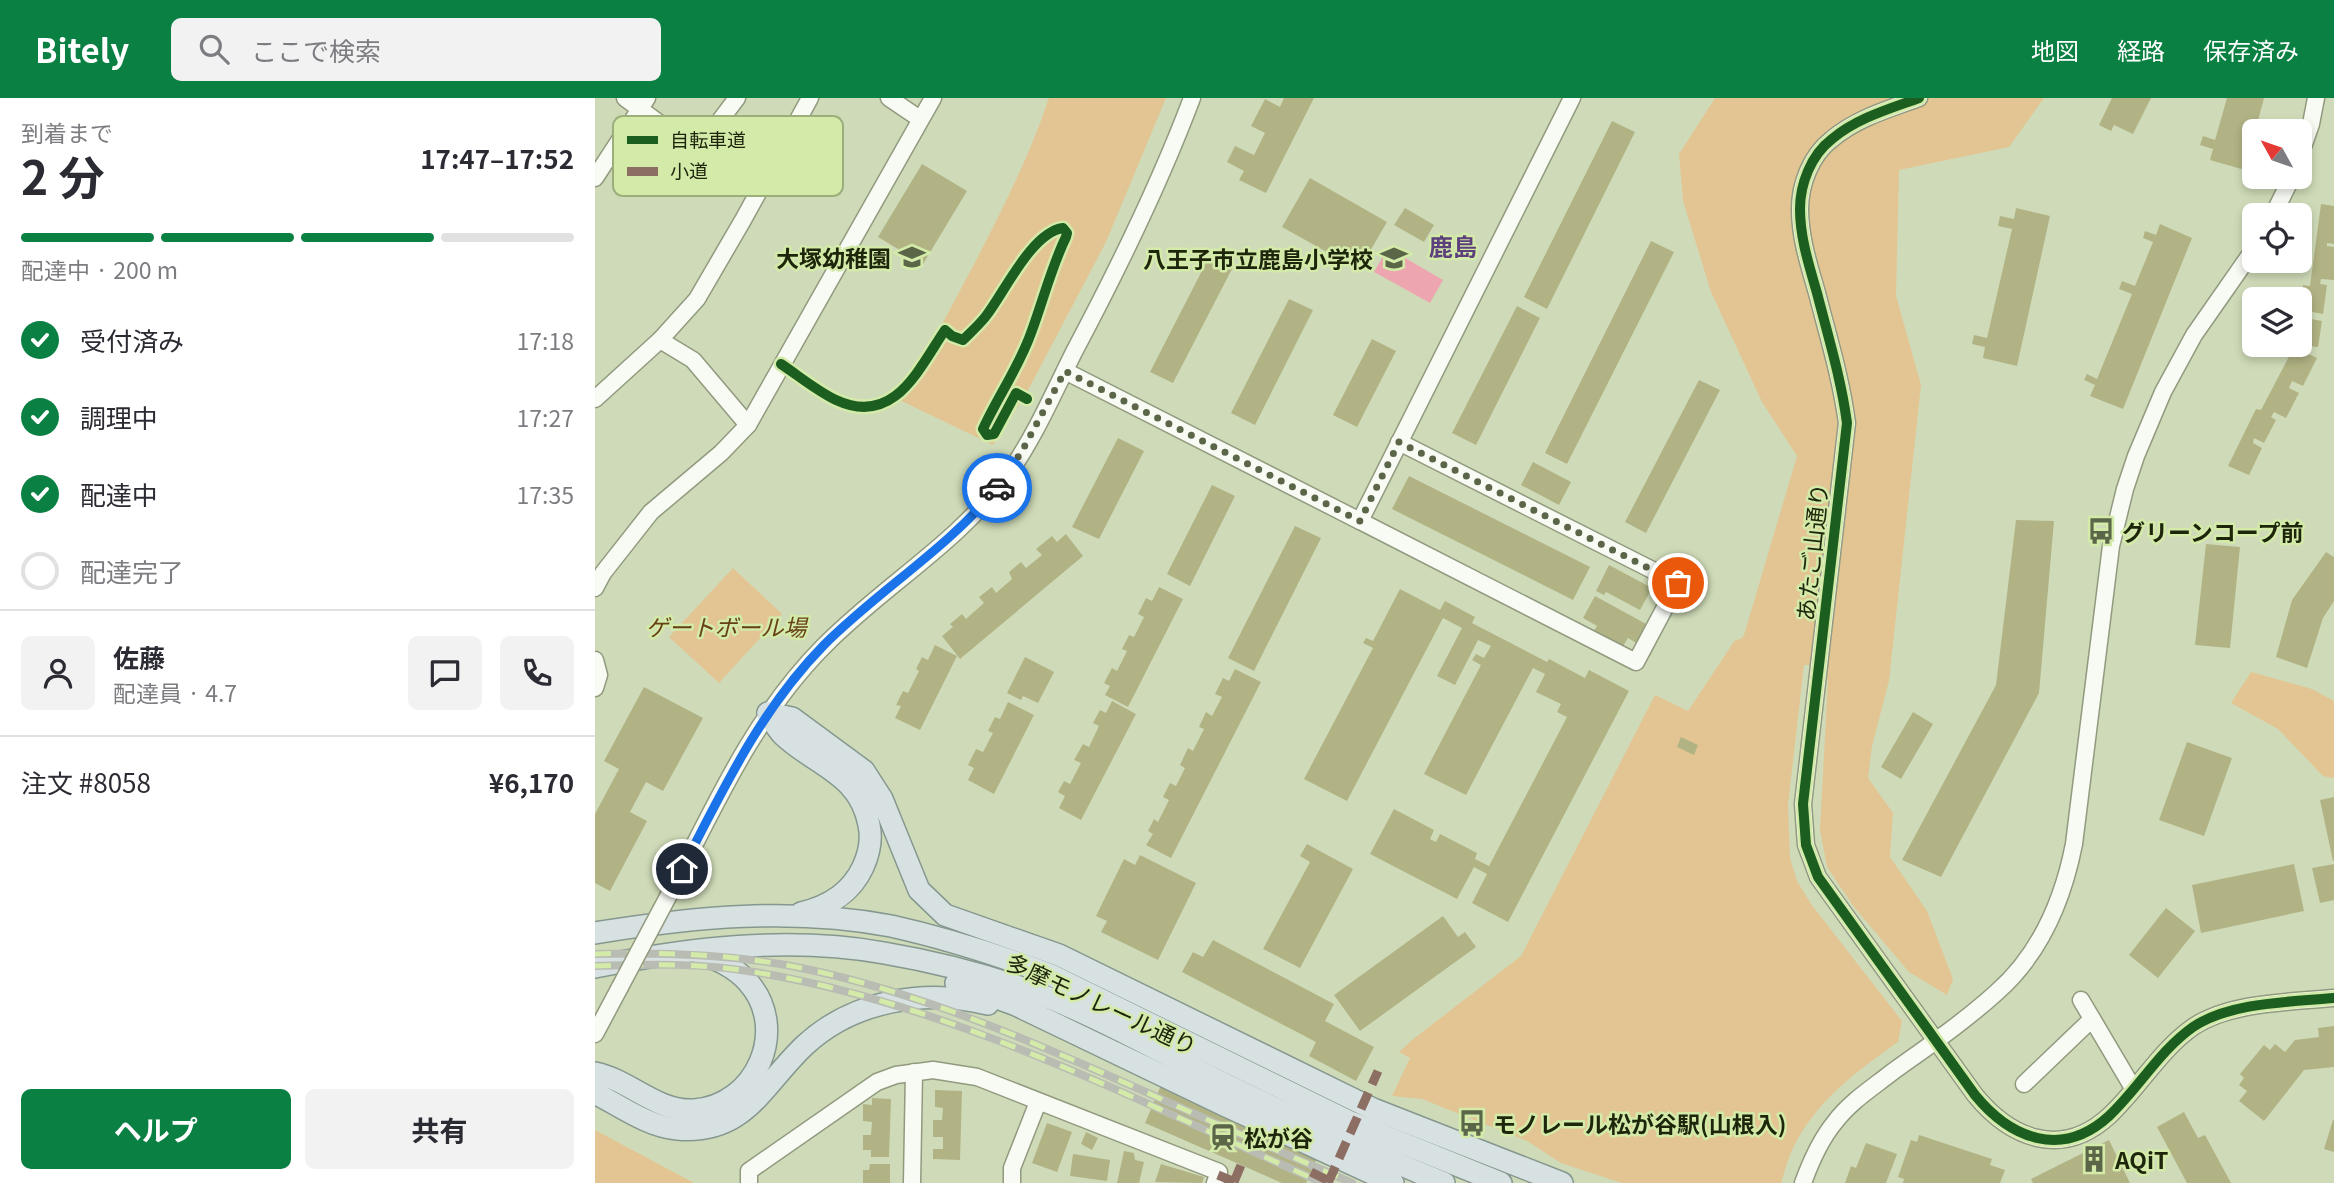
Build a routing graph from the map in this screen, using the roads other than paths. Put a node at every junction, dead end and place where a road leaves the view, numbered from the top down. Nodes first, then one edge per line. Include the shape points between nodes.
1 (625, 98) edge
2 (737, 98) edge
3 (810, 98) edge
4 (889, 98) edge
5 (933, 98) edge
6 (1192, 98) edge
7 (1572, 98) edge
8 (1919, 98) edge
9 (2316, 98) edge
10 (644, 104) edge
11 (658, 116) edge
12 (723, 116) edge
13 (800, 116) edge
14 (920, 119) junction
15 (2312, 119) edge
16 (613, 151) edge
17 (595, 178) edge
18 (756, 196) edge
19 (2242, 267) edge
20 (660, 340) junction
21 (1065, 371) junction
22 (595, 399) edge
23 (748, 425) junction
24 (1399, 442) junction
25 (1360, 521) junction
26 (595, 588) edge
27 (595, 660) edge
28 (595, 688) edge
29 (768, 713) junction
30 (785, 916) junction
31 (595, 933) edge
32 (847, 948) junction
33 (696, 951) junction
34 (595, 967) edge
35 (1049, 974) junction
36 (1132, 990) junction
37 (2334, 998) edge
38 (2081, 1000) dead end
39 (1034, 1014) junction
40 (2092, 1019) junction
41 (595, 1034) edge
42 (1936, 1040) junction
43 (914, 1072) junction
44 (595, 1073) edge
45 (2024, 1084) dead end
46 (2133, 1088) junction
47 (595, 1093) edge
48 (1038, 1102) junction
49 (749, 1183) edge
50 (912, 1183) edge
51 (1012, 1183) edge
52 (1215, 1183) edge
53 (1393, 1183) edge
54 (1444, 1183) edge
55 (1501, 1183) edge
56 (1562, 1183) edge
57 (1803, 1183) edge

1 - 10 street
2 - 12 street
3 - 13 street
4 - 14 street
5 - 14 street
6 - 21 street via 1130,246
7 - 24 street
8 - 42 street, あたご山通り via 1859,121 1831,139 1813,160 1803,185 1802,240 1842,387 1847,423 1803,804 1806,845 1818,877
9 - 15 street
10 - 11 street
14 - 23 street
16 - 17 street
18 - 20 street via 697,299
19 - 42 street via 2163,392 2125,489 2111,546 2074,844 2062,893 2042,938 2020,968 1998,992
20 - 22 street
20 - 23 street via 692,360
21 - 25 street
21 - 29 street via 1016,461 981,506 825,644
23 - 26 street via 651,512
24 - 25 street
24 - 25 street via 1678,583 1636,662
27 - 28 street via 599,675
29 - 30 main road via 782,734 849,783 867,811 870,831 866,861 849,887 819,908
29 - 36 main road via 792,718 864,771 883,799 919,890 939,911 1059,955
29 - 41 street, bridge via 738,761
30 - 31 main road, 多摩モノレール通り via 688,919
30 - 35 main road, 多摩モノレール通り via 890,926
32 - 33 main road, 多摩モノレール通り via 786,945
32 - 39 main road via 982,991
32 - 54 main road, 多摩モノレール通り via 940,964 1042,995 1275,1109
33 - 34 main road, 多摩モノレール通り
33 - 44 main road via 748,982 764,1010 767,1041 746,1083 708,1107 678,1109
35 - 36 main road
35 - 55 main road, 多摩モノレール通り via 1348,1121
36 - 56 main road via 1373,1109
37 - 46 street, あたご山通り via 2257,1006 2195,1026
38 - 40 street
39 - 47 main road via 942,997 909,998 858,1012 817,1035 748,1109 715,1127 674,1129
39 - 53 main road
40 - 45 street
40 - 46 street
42 - 46 street, あたご山通り via 1990,1113 2026,1136 2063,1139 2087,1132 2108,1117
42 - 57 street via 1836,1120 1811,1160
43 - 48 street via 977,1077
43 - 49 street via 877,1082 750,1171
43 - 50 street
48 - 51 street via 1011,1168
48 - 52 street via 1219,1172

